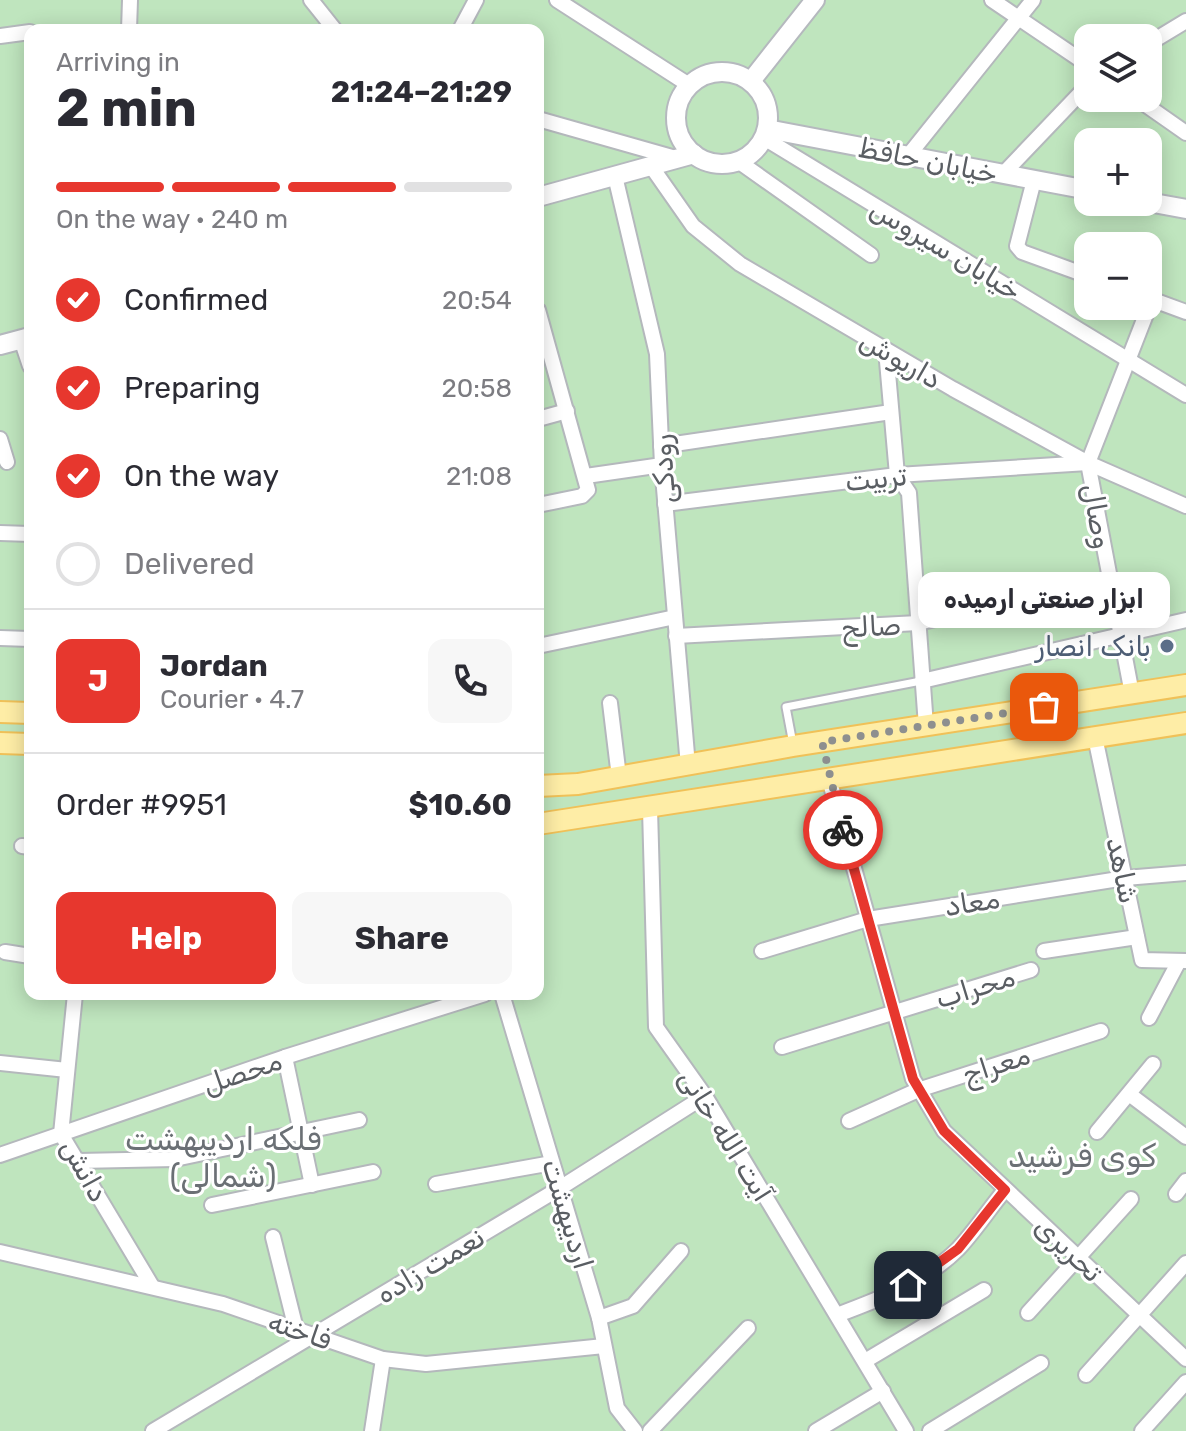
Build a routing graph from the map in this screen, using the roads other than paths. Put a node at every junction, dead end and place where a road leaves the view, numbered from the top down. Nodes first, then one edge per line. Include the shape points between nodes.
1 (130, 0) edge
2 (311, 0) edge
3 (476, 0) edge
4 (557, 0) edge
5 (815, 0) edge
6 (992, 0) edge
7 (1033, 0) edge
8 (1019, 17) junction
9 (1186, 21) edge
10 (129, 24) edge
11 (330, 24) edge
12 (463, 24) edge
13 (2, 30) edge
14 (24, 32) edge
15 (1162, 36) edge
16 (1074, 55) edge
17 (751, 81) junction
18 (689, 85) junction
19 (1074, 100) edge
20 (1156, 112) edge
21 (544, 120) edge
22 (1186, 133) edge
23 (766, 134) junction
24 (686, 156) junction
25 (908, 156) junction
26 (738, 161) junction
27 (651, 166) junction
28 (1003, 174) junction
29 (615, 176) junction
30 (1034, 180) junction
31 (1074, 187) edge
32 (544, 195) edge
33 (1162, 205) edge
34 (1186, 209) edge
35 (871, 255) dead end
36 (1074, 271) edge
37 (1162, 303) edge
38 (1186, 312) edge
39 (1142, 320) edge
40 (544, 331) edge
41 (24, 339) edge
42 (0, 345) edge
43 (886, 350) junction
44 (1128, 359) junction
45 (1186, 395) edge
46 (567, 411) junction
47 (891, 412) junction
48 (544, 417) edge
49 (0, 439) edge
50 (661, 446) junction
51 (7, 462) dead end
52 (1088, 463) junction
53 (662, 465) junction
54 (897, 475) junction
55 (586, 476) junction
56 (544, 504) edge
57 (665, 504) junction
58 (1186, 506) edge
59 (0, 533) edge
60 (24, 534) edge
61 (1109, 579) junction
62 (675, 617) junction
63 (1186, 620) edge
64 (918, 623) junction
65 (1121, 634) junction
66 (676, 636) junction
67 (0, 638) edge
68 (24, 639) edge
69 (544, 645) edge
70 (922, 681) junction
71 (1186, 685) edge
72 (1132, 694) junction
73 (610, 703) dead end
74 (0, 712) edge
75 (24, 713) edge
76 (1186, 723) edge
77 (926, 726) junction
78 (1095, 737) junction
79 (822, 742) junction
80 (0, 743) edge
81 (24, 744) edge
82 (793, 746) junction
83 (688, 766) junction
84 (619, 777) junction
85 (829, 779) junction
86 (544, 785) edge
87 (650, 809) junction
88 (544, 823) edge
89 (1186, 873) edge
90 (1125, 878) junction
91 (868, 919) junction
92 (1137, 937) junction
93 (762, 951) dead end
94 (1044, 951) dead end
95 (5, 952) dead end
96 (24, 955) edge
97 (1182, 961) edge
98 (1031, 970) dead end
99 (74, 1000) edge
100 (466, 1000) edge
101 (504, 1000) edge
102 (894, 1012) junction
103 (1149, 1018) dead end
104 (1101, 1031) dead end
105 (782, 1047) dead end
106 (285, 1057) junction
107 (0, 1063) edge
108 (1153, 1064) dead end
109 (67, 1070) junction
110 (918, 1090) junction
111 (1129, 1094) junction
112 (705, 1096) junction
113 (359, 1120) dead end
114 (849, 1121) dead end
115 (1097, 1132) dead end
116 (61, 1134) junction
117 (301, 1134) junction
118 (1186, 1137) edge
119 (0, 1155) edge
120 (78, 1161) junction
121 (552, 1163) junction
122 (373, 1172) dead end
123 (1186, 1181) edge
124 (436, 1184) dead end
125 (312, 1185) junction
126 (560, 1188) junction
127 (1005, 1190) junction
128 (1176, 1194) dead end
129 (1131, 1199) dead end
130 (212, 1205) dead end
131 (273, 1237) dead end
132 (681, 1251) dead end
133 (0, 1252) edge
134 (1077, 1257) junction
135 (1186, 1263) edge
136 (152, 1286) junction
137 (984, 1290) dead end
138 (1028, 1313) dead end
139 (837, 1315) junction
140 (1141, 1316) junction
141 (599, 1318) junction
142 (748, 1328) dead end
143 (296, 1329) junction
144 (314, 1334) junction
145 (604, 1346) junction
146 (383, 1359) junction
147 (1186, 1359) edge
148 (865, 1361) junction
149 (1041, 1363) dead end
150 (1086, 1375) dead end
151 (1186, 1382) edge
152 (883, 1391) junction
153 (158, 1430) edge
154 (372, 1431) edge
155 (635, 1431) edge
156 (650, 1431) edge
157 (816, 1431) edge
158 (906, 1431) edge
159 (930, 1431) edge
160 (1142, 1431) edge

1 - 10 street
2 - 11 street
3 - 12 street
4 - 18 street
5 - 17 main road
6 - 8 street
7 - 8 street
8 - 16 street
8 - 25 street
9 - 15 street
13 - 14 street
17 - 18 main road via 726,71
17 - 23 main road via 766,103
18 - 24 main road via 676,121
19 - 28 street
20 - 22 street
21 - 24 street
23 - 25 main road, خیابان حافظ
23 - 26 main road
23 - 44 street, خیابان سیروس
24 - 26 main road via 719,164
24 - 27 main road
25 - 28 main road, خیابان حافظ
26 - 35 street
27 - 29 main road
27 - 43 street, داریوش via 693,226 740,264
28 - 30 main road, خیابان حافظ
29 - 32 main road
29 - 50 street, رودکی via 657,354
30 - 31 main road, خیابان حافظ
30 - 36 street via 1017,246
33 - 34 main road
37 - 38 street
39 - 44 street, وصال
40 - 46 street
41 - 42 main road
43 - 47 street
43 - 52 street, داریوش
44 - 45 street, خیابان سیروس
44 - 52 street, وصال
46 - 48 street
46 - 55 street
47 - 50 street
47 - 54 street
49 - 51 street
50 - 53 street, رودکی
52 - 54 street, تربیت
52 - 58 street, داریوش
52 - 61 street, وصال
53 - 55 street
53 - 57 street, رودکی
54 - 57 street, تربیت
54 - 64 street via 909,493
55 - 56 street via 586,494
57 - 62 street, رودکی
59 - 60 street
61 - 64 street, صالح
61 - 65 street, وصال
62 - 66 street, رودکی
62 - 69 street
63 - 65 street
64 - 66 street, صالح
64 - 70 street
65 - 70 street
65 - 72 street, وصال
66 - 83 street, رودکی
67 - 68 street
70 - 77 street
70 - 82 lane via 786,707
71 - 72 main road
72 - 77 main road
73 - 84 street
74 - 75 main road
76 - 78 main road
77 - 79 main road
78 - 85 main road
78 - 90 street, شاهد
79 - 82 main road
79 - 85 main road
80 - 81 main road
82 - 83 main road
83 - 84 main road
84 - 86 main road
85 - 87 main road
85 - 91 street, تحریری
87 - 88 main road
87 - 112 street, آیت الله خانی via 656,1027
89 - 90 street, معاد
90 - 91 street, معاد
90 - 92 street, شاهد
91 - 93 street, معاد
91 - 102 street, تحریری
92 - 94 street
92 - 97 street, شاهد via 1145,962
95 - 96 street
97 - 103 street
98 - 102 street, محراب
99 - 109 street, دانش
100 - 106 street, محصل
101 - 121 street, اردیبهشت
102 - 105 street, محراب
102 - 110 street, تحریری
104 - 110 street, معراج
106 - 116 street, محصل
106 - 117 street
107 - 109 street
108 - 111 street
109 - 116 street, دانش
110 - 114 street, معراج
110 - 127 street, تحریری via 944,1131
111 - 115 street
111 - 118 street
112 - 126 street, نعمت زاده
112 - 139 street, آیت الله خانی
113 - 117 street
116 - 119 street, محصل
116 - 120 street, دانش
117 - 120 street via 175,1159
117 - 125 street
120 - 136 street, دانش
121 - 124 street
121 - 126 street, اردیبهشت
122 - 125 street
123 - 128 street
125 - 130 street
126 - 141 street, اردیبهشت
126 - 144 street, نعمت زاده
127 - 134 street, تحریری
127 - 139 street via 958,1249 928,1273 888,1297
129 - 134 street
131 - 143 street
132 - 141 street via 633,1306
133 - 136 street, فاخته
134 - 138 street
134 - 140 street, تحریری
135 - 140 street
136 - 143 street, فاخته
137 - 148 street
139 - 148 street, آیت الله خانی
140 - 147 street, تحریری
140 - 150 street
141 - 145 street, اردیبهشت
142 - 156 street
143 - 144 street, فاخته
144 - 146 street, فاخته
144 - 153 street, نعمت زاده
145 - 146 street, فاخته via 426,1364
145 - 155 street, اردیبهشت via 617,1408
146 - 154 street
148 - 152 street, آیت الله خانی
149 - 159 street
151 - 160 street
152 - 157 street
152 - 158 street, آیت الله خانی

